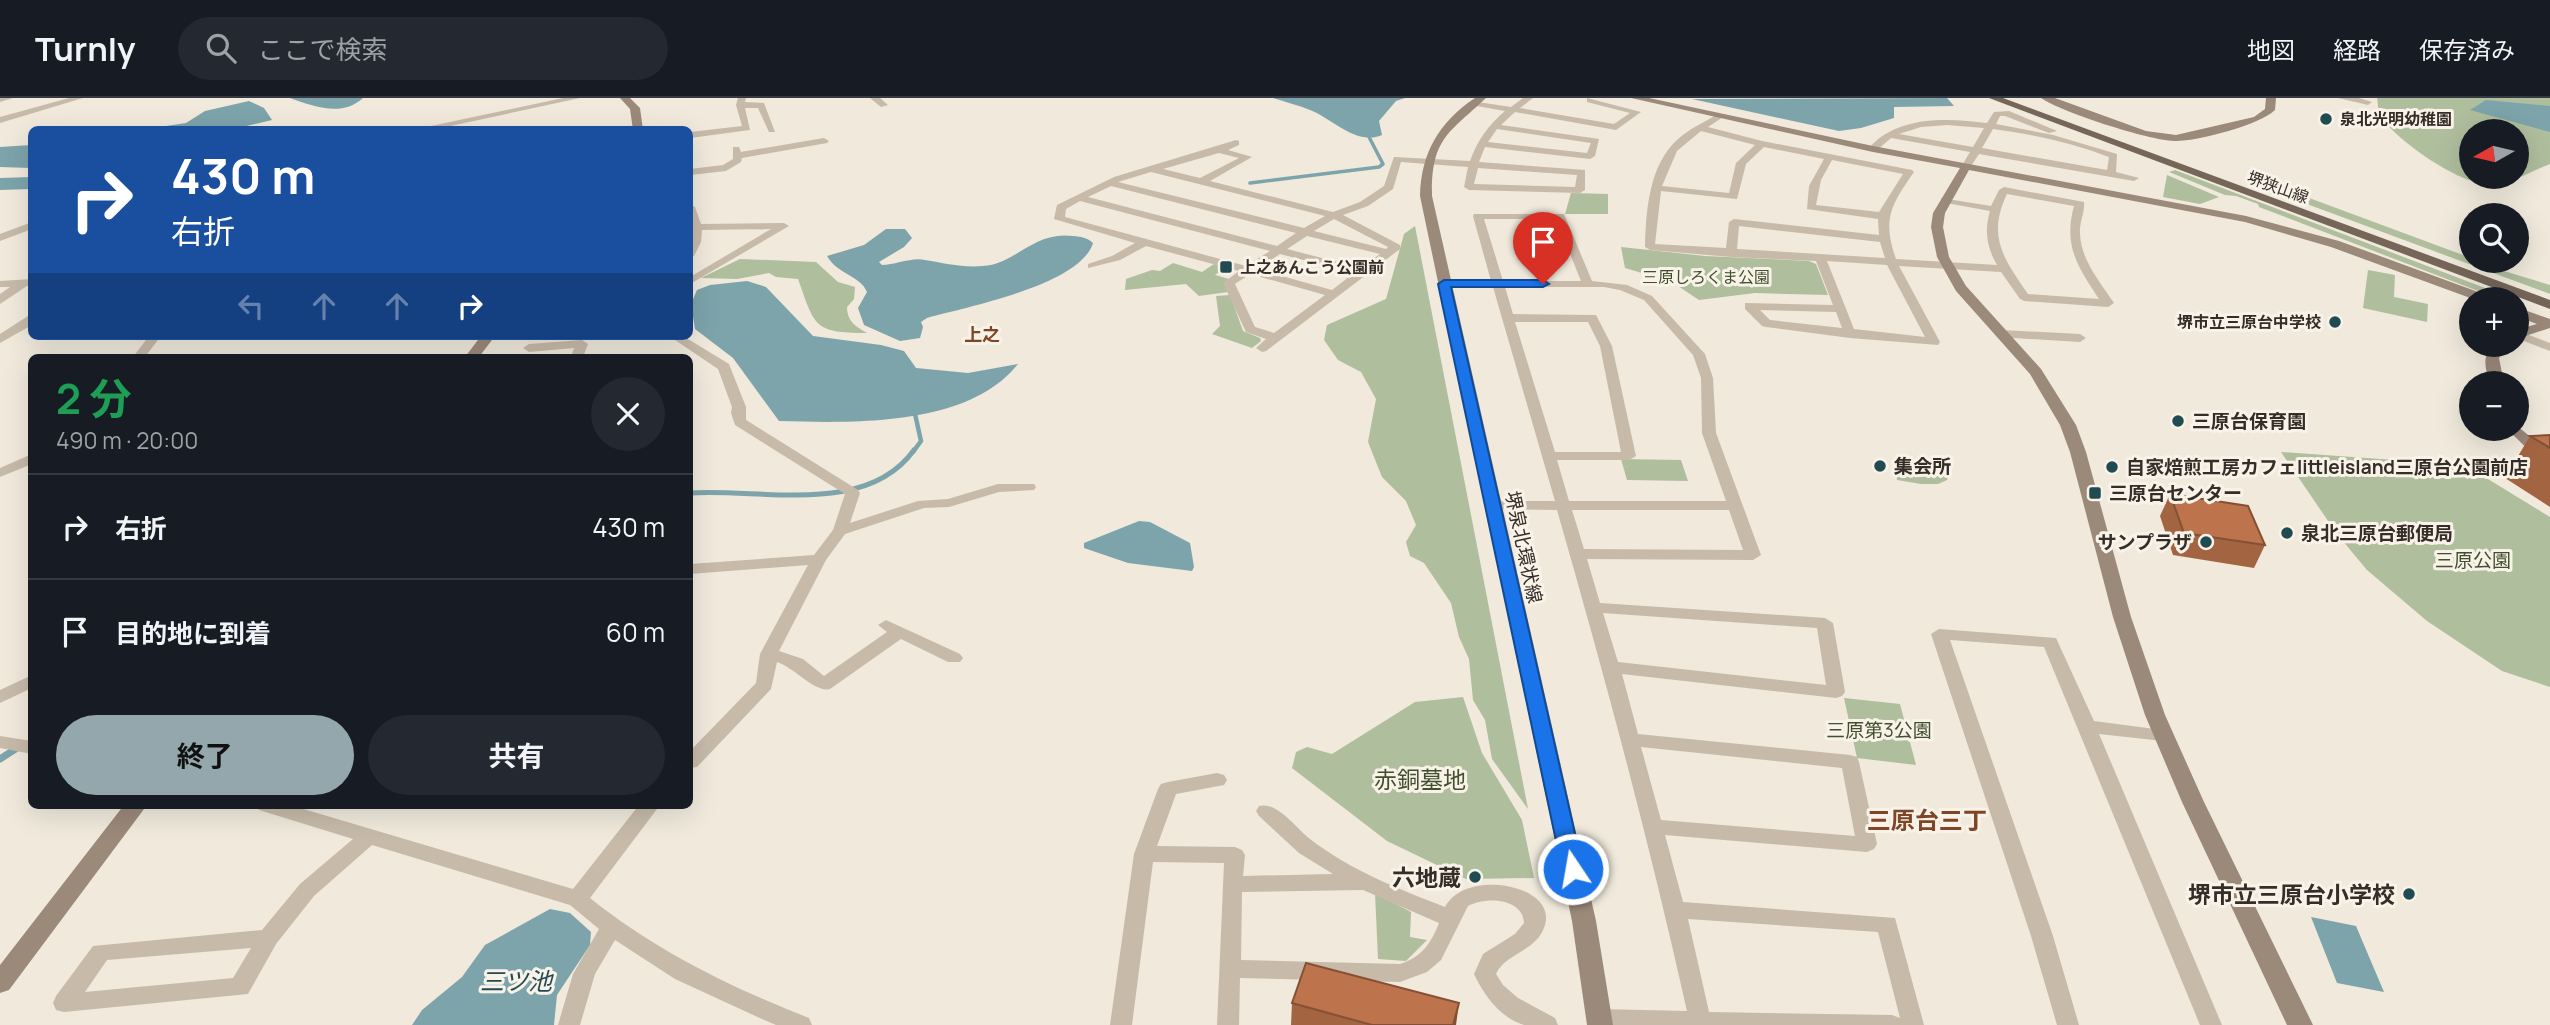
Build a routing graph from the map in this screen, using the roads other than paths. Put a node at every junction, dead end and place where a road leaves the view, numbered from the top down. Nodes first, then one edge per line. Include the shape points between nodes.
1 (9, 98) edge
2 (79, 98) edge
3 (534, 98) edge
4 (576, 98) edge
5 (625, 98) edge
6 (874, 98) edge
7 (1529, 98) edge
8 (1636, 98) edge
9 (1993, 98) edge
10 (2046, 98) edge
11 (2271, 98) edge
12 (2342, 98) edge
13 (0, 100) edge
14 (1478, 100) edge
15 (1585, 101) edge
16 (741, 102) edge
17 (2011, 102) edge
18 (2368, 102) dead end
19 (884, 105) dead end
20 (510, 110) junction
21 (1512, 110) junction
22 (1572, 112) dead end
23 (0, 113) edge
24 (12, 117) junction
25 (1719, 117) junction
26 (1563, 118) junction
27 (0, 120) edge
28 (435, 126) edge
29 (637, 126) edge
30 (1492, 126) junction
31 (1988, 127) junction
32 (747, 128) junction
33 (1700, 128) junction
34 (693, 135) edge
35 (1886, 135) junction
36 (2052, 138) junction
37 (824, 141) dead end
38 (1236, 143) dead end
39 (1481, 144) junction
40 (1762, 144) junction
41 (1872, 149) junction
42 (1219, 150) junction
43 (1830, 157) junction
44 (1970, 158) junction
45 (1428, 161) junction
46 (1472, 164) junction
47 (1151, 169) junction
48 (693, 172) edge
49 (2110, 174) junction
50 (2134, 178) dead end
51 (1201, 181) junction
52 (1110, 183) junction
53 (1657, 188) junction
54 (1238, 190) junction
55 (1079, 198) junction
56 (1945, 200) junction
57 (1209, 208) junction
58 (1993, 209) junction
59 (1334, 215) junction
60 (1883, 216) junction
61 (1181, 224) junction
62 (28, 226) edge
63 (694, 227) edge
64 (1170, 230) dead end
65 (1305, 232) junction
66 (1, 236) edge
67 (1159, 237) dead end
68 (1884, 239) junction
69 (1147, 242) junction
70 (1278, 249) junction
71 (693, 250) edge
72 (1389, 253) junction
73 (1731, 254) junction
74 (1821, 259) junction
75 (1893, 263) junction
76 (1092, 266) dead end
77 (1948, 266) junction
78 (2004, 269) junction
79 (1249, 270) junction
80 (1364, 272) junction
81 (693, 280) edge
82 (27, 282) edge
83 (1499, 283) junction
84 (0, 284) edge
85 (1444, 284) junction
86 (1588, 284) junction
87 (2459, 290) edge
88 (1335, 294) junction
89 (2550, 297) edge
90 (0, 300) edge
91 (2550, 305) edge
92 (1842, 309) junction
93 (2529, 317) edge
94 (1510, 318) junction
95 (28, 321) edge
96 (2550, 324) edge
97 (0, 327) edge
98 (17, 327) junction
99 (28, 328) edge
100 (2529, 330) edge
101 (1850, 334) junction
102 (2001, 334) junction
103 (1276, 338) junction
104 (2080, 338) dead end
105 (0, 339) edge
106 (2529, 339) edge
107 (152, 340) edge
108 (485, 340) edge
109 (542, 340) edge
110 (681, 340) edge
111 (2550, 347) edge
112 (1262, 348) dead end
113 (525, 353) edge
114 (141, 354) edge
115 (474, 354) edge
116 (578, 354) edge
117 (2528, 441) edge
118 (1549, 456) junction
119 (28, 460) edge
120 (2550, 462) edge
121 (0, 473) edge
122 (1029, 487) dead end
123 (1494, 505) junction
124 (1563, 505) junction
125 (1735, 506) junction
126 (840, 531) junction
127 (1578, 554) junction
128 (819, 559) junction
129 (693, 569) edge
130 (1592, 607) junction
131 (769, 654) junction
132 (954, 658) dead end
133 (1611, 667) junction
134 (28, 683) edge
135 (0, 697) edge
136 (2087, 726) junction
137 (2163, 735) junction
138 (1628, 739) junction
139 (0, 742) edge
140 (28, 747) edge
141 (693, 759) edge
142 (1217, 780) dead end
143 (133, 809) edge
144 (279, 809) edge
145 (647, 809) edge
146 (1266, 811) dead end
147 (1652, 827) junction
148 (369, 836) junction
149 (1144, 854) junction
150 (1362, 882) junction
151 (1232, 884) junction
152 (577, 899) junction
153 (1675, 911) junction
154 (1452, 919) junction
155 (611, 929) junction
156 (268, 938) junction
157 (1230, 969) junction
158 (0, 983) edge
159 (1600, 1022) edge
160 (1701, 1024) edge
161 (569, 1025) edge
162 (801, 1025) edge
163 (1121, 1025) edge
164 (1228, 1025) edge
165 (1547, 1025) edge
166 (1892, 1025) edge
167 (1913, 1025) edge
168 (2068, 1025) edge
169 (2211, 1025) edge
170 (2300, 1025) edge

1 - 13 street
2 - 24 street
3 - 20 street via 503,104
4 - 20 street
5 - 29 street via 635,108
6 - 19 street
7 - 21 street
8 - 25 street
9 - 17 main road
10 - 11 street via 2144,134 2176,138 2258,119 2270,110
12 - 18 street
14 - 21 street
14 - 45 street, 堺泉北環状線 via 1444,129
15 - 26 street via 1637,112 1616,127
16 - 32 street
16 - 32 street via 761,105 771,128
17 - 89 main road, 堺狭山線
17 - 91 main road, 堺狭山線
20 - 28 street
21 - 26 street
21 - 30 street
22 - 26 street
23 - 24 street
24 - 27 street
25 - 33 street
25 - 41 street
30 - 39 street
30 - 39 street via 1596,142 1590,156
31 - 35 street via 1929,123
31 - 36 street
31 - 36 street via 1997,114 2006,113 2055,132
31 - 44 street
32 - 34 street
33 - 40 street
33 - 53 street via 1669,154
35 - 41 street
35 - 44 street
36 - 49 street via 2114,156
37 - 48 street via 736,152 738,160 726,168
38 - 42 street
39 - 46 street
40 - 43 street
40 - 53 street via 1741,163 1733,197
41 - 44 street
42 - 47 street
42 - 51 street via 1247,157
43 - 60 street via 1812,188 1811,207
43 - 60 street via 1909,172
44 - 49 street
44 - 56 street
44 - 87 street via 2246,219 2335,244
45 - 46 street
45 - 59 street via 1397,159 1389,187 1364,204
45 - 85 street, 堺泉北環状線 via 1426,196
46 - 46 street via 1469,187 1580,190 1583,172
47 - 51 street
47 - 52 street
49 - 50 street
51 - 54 street
52 - 55 street
52 - 57 street
53 - 73 street via 1650,211 1650,247
54 - 57 street
54 - 59 street
55 - 61 street
55 - 69 street via 1061,207 1059,219
56 - 58 street
56 - 77 street via 1937,227
57 - 61 street
57 - 65 street
58 - 78 street via 1992,242
58 - 78 street via 2004,190 2080,204 2073,232 2077,254 2108,303 2024,297
59 - 65 street
59 - 72 street via 1396,247
60 - 68 street
61 - 64 street
61 - 70 street
62 - 66 street
63 - 71 street via 698,242
63 - 81 street via 783,226
65 - 70 street
65 - 72 street
67 - 69 street
68 - 73 street via 1734,222
68 - 75 street
69 - 76 street
69 - 79 street
70 - 79 street
70 - 80 street
72 - 80 street
73 - 74 street
74 - 75 street
74 - 92 street
75 - 77 street
75 - 101 street via 1934,342
77 - 78 street
77 - 102 street
79 - 88 street
79 - 103 street via 1229,283 1250,330
80 - 88 street
82 - 84 street
82 - 90 street
83 - 85 street
83 - 86 street
83 - 86 street via 1478,216 1560,216
83 - 94 street
85 - 123 street, 堺泉北環状線
86 - 125 street via 1623,287 1648,298 1699,354 1707,378 1709,433
88 - 103 street
92 - 101 street
92 - 101 street via 1749,306 1766,323
93 - 96 street
94 - 118 street
94 - 118 street via 1592,318 1606,346 1629,456
95 - 98 street
96 - 100 street
97 - 98 street
98 - 99 street
98 - 105 street
102 - 104 street
102 - 137 street via 2036,372 2068,425 2122,617
103 - 112 street
106 - 111 street
107 - 114 street
108 - 115 street
109 - 113 street
110 - 126 street via 724,367 740,407 740,422 853,493
113 - 116 street via 582,344
117 - 120 street
118 - 124 street
119 - 121 street
122 - 126 street via 998,488 949,503 923,504
123 - 124 street
123 - 159 street, 堺泉北環状線 via 1584,921
124 - 125 street
124 - 127 street
125 - 127 street via 1754,555
126 - 128 street
127 - 130 street
128 - 129 street
128 - 131 street
130 - 133 street
130 - 133 street via 1825,622 1836,692
131 - 132 street via 797,663 824,685 892,628
131 - 141 street via 765,685
133 - 138 street
134 - 135 street
136 - 137 street
136 - 168 street via 2050,642 1939,634
136 - 169 street
137 - 170 street
138 - 147 street
138 - 147 street via 1850,762 1867,844
139 - 140 street
142 - 149 street via 1168,789
143 - 158 street
144 - 148 street
145 - 152 street
146 - 150 street via 1285,832
147 - 153 street
148 - 152 street
148 - 156 street via 307,890
149 - 151 street via 1235,855
149 - 163 street
150 - 151 street
150 - 154 street
151 - 157 street
152 - 155 street
153 - 160 street
153 - 167 street via 1887,924
154 - 157 street via 1440,947 1414,970
154 - 165 street via 1458,903 1472,894 1511,893 1529,905 1535,921 1533,932 1491,960 1485,974 1502,1000
155 - 161 street via 583,974
155 - 162 street via 681,974
156 - 156 street via 240,987 64,1003 101,952
157 - 164 street
159 - 160 street
160 - 166 street

